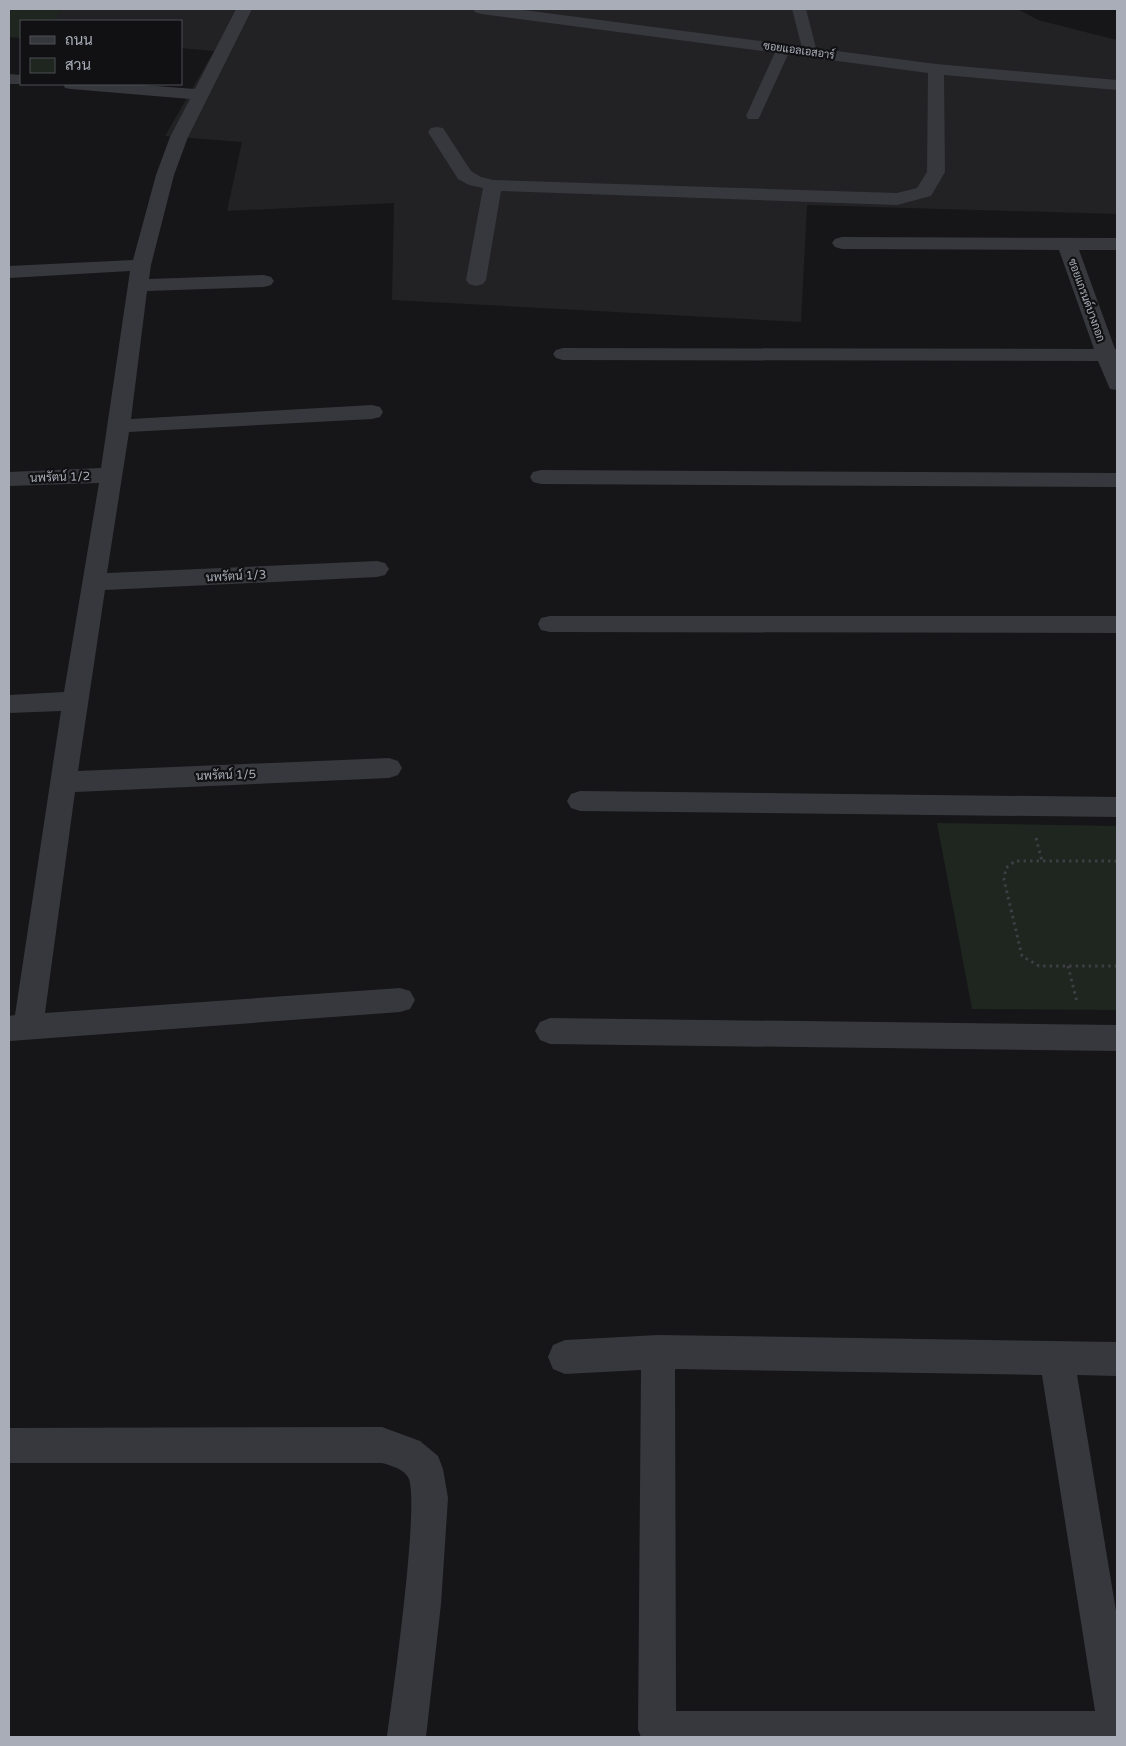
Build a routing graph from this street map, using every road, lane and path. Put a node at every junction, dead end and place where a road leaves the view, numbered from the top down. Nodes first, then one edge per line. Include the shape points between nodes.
1 (244, 9) edge
2 (481, 9) edge
3 (799, 9) edge
4 (784, 48) junction
5 (810, 52) junction
6 (936, 69) junction
7 (82, 85) edge
8 (1117, 85) edge
9 (202, 95) junction
10 (752, 116) dead end
11 (436, 132) dead end
12 (493, 185) junction
13 (842, 243) dead end
14 (1067, 244) junction
15 (1117, 244) edge
16 (9, 272) edge
17 (140, 275) junction
18 (476, 280) dead end
19 (264, 281) dead end
20 (563, 354) dead end
21 (1112, 355) edge
22 (1117, 384) edge
23 (372, 412) dead end
24 (119, 426) junction
25 (111, 475) junction
26 (541, 476) dead end
27 (9, 479) edge
28 (1117, 480) edge
29 (378, 570) dead end
30 (94, 582) junction
31 (550, 624) dead end
32 (1117, 625) edge
33 (75, 701) junction
34 (9, 704) edge
35 (389, 768) dead end
36 (63, 782) junction
37 (580, 800) dead end
38 (1117, 807) edge
39 (1117, 861) edge
40 (1117, 966) edge
41 (400, 1000) dead end
42 (18, 1027) edge
43 (550, 1031) dead end
44 (1117, 1038) edge
45 (658, 1352) junction
46 (565, 1357) dead end
47 (1057, 1358) junction
48 (1117, 1360) edge
49 (9, 1446) edge
50 (1117, 1731) edge
51 (657, 1733) edge
52 (407, 1737) edge

1 - 9 street
2 - 4 street, ซอยแอลเอสอาร์
3 - 5 lane
4 - 5 street, ซอยแอลเอสอาร์
4 - 10 lane
5 - 6 street, ซอยแอลเอสอาร์
6 - 8 street, ซอยแอลเอสอาร์
6 - 12 street via 936,172 924,192 897,199
7 - 9 street
9 - 17 street via 179,137 165,175
11 - 12 street via 464,175
12 - 18 street
13 - 14 street
14 - 15 street
14 - 21 street, ซอยแกรนด์บางกอก
16 - 17 street
17 - 19 street
17 - 24 street
20 - 21 street
21 - 22 street, ซอยแกรนด์บางกอก
23 - 24 street
24 - 25 street
25 - 27 street, นพรัตน์ 1/2
25 - 30 street
26 - 28 street
29 - 30 street, นพรัตน์ 1/3
30 - 33 street
31 - 32 street
33 - 34 street
33 - 36 street
35 - 36 street, นพรัตน์ 1/5
36 - 42 street
37 - 38 street
39 - 40 path via 1015,861 1005,870 1004,880 1022,956 1039,966
41 - 42 street
43 - 44 street
45 - 46 street
45 - 47 street
45 - 51 street
47 - 48 street
47 - 50 street
49 - 52 street via 382,1445 408,1453 425,1470 430,1498
50 - 51 street

